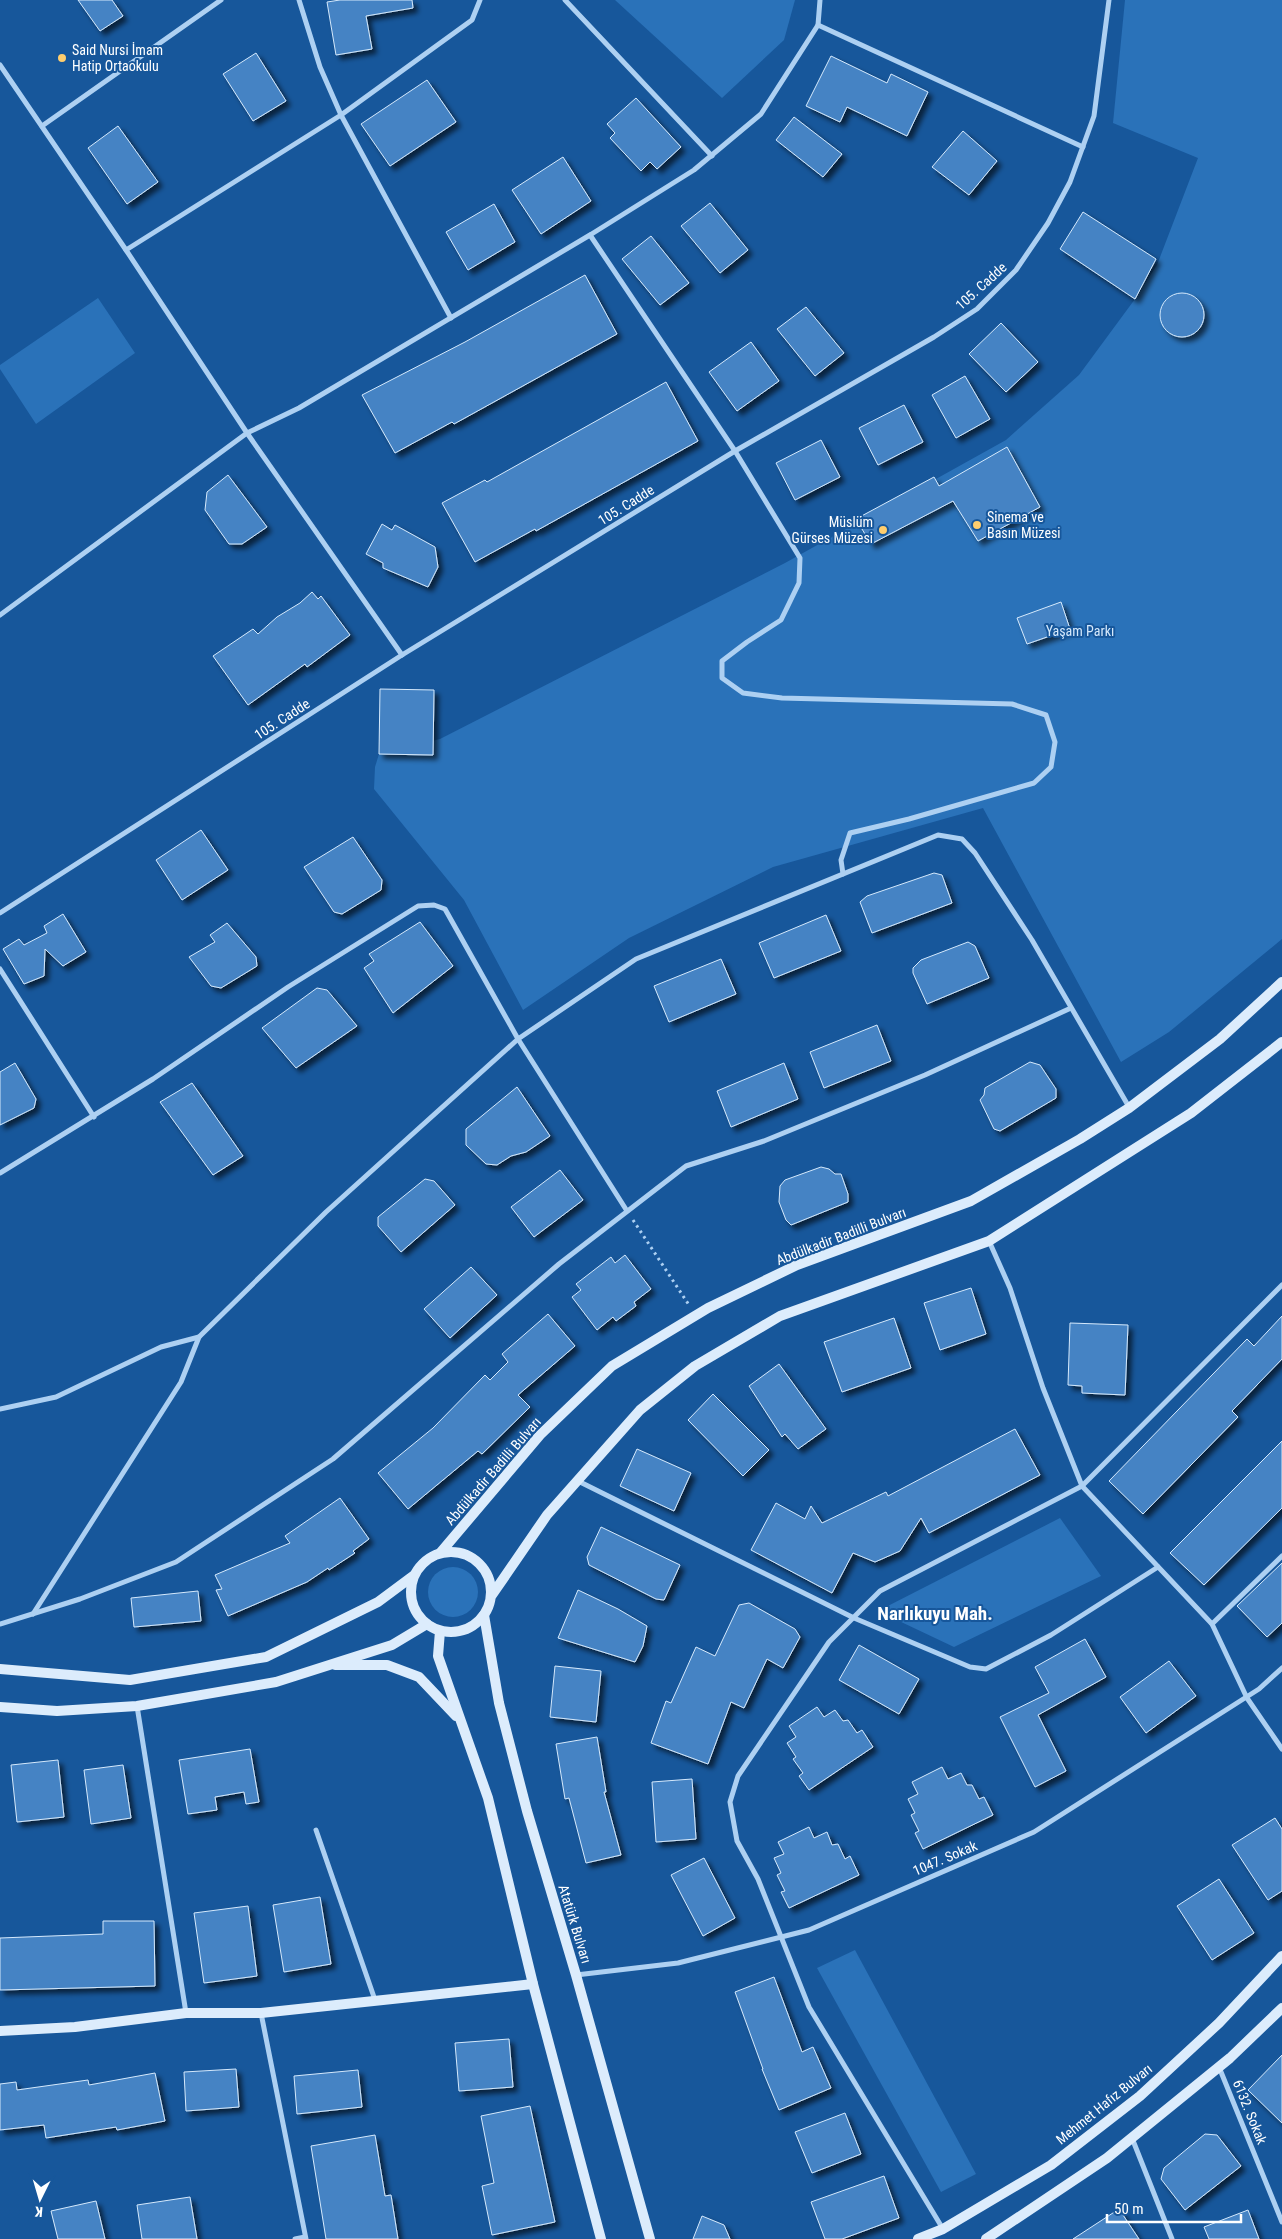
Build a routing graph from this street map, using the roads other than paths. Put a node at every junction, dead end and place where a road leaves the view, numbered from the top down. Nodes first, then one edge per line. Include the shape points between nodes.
1 (221, 0) edge
2 (299, 0) edge
3 (480, 0) edge
4 (565, 0) edge
5 (820, 0) edge
6 (1108, 0) edge
7 (818, 25) junction
8 (0, 65) edge
9 (341, 115) junction
10 (42, 126) junction
11 (1083, 147) junction
12 (712, 156) junction
13 (590, 235) junction
14 (126, 250) junction
15 (451, 318) junction
16 (247, 433) junction
17 (735, 450) junction
18 (0, 615) edge
19 (402, 656) junction
20 (843, 874) junction
21 (0, 913) edge
22 (0, 969) edge
23 (1282, 982) edge
24 (1071, 1008) junction
25 (518, 1039) junction
26 (1282, 1042) edge
27 (1129, 1108) junction
28 (94, 1117) junction
29 (0, 1173) edge
30 (628, 1211) junction
31 (989, 1241) junction
32 (1282, 1285) edge
33 (199, 1338) junction
34 (0, 1409) edge
35 (578, 1481) junction
36 (1082, 1486) junction
37 (441, 1552) junction
38 (1282, 1556) edge
39 (1158, 1567) junction
40 (413, 1576) junction
41 (492, 1594) junction
42 (33, 1614) junction
43 (484, 1615) junction
44 (854, 1618) junction
45 (0, 1624) edge
46 (427, 1624) junction
47 (1212, 1624) junction
48 (440, 1630) junction
49 (326, 1665) junction
50 (1282, 1668) edge
51 (0, 1669) edge
52 (1247, 1698) junction
53 (138, 1706) junction
54 (0, 1707) edge
55 (460, 1720) junction
56 (1282, 1749) edge
57 (316, 1830) dead end
58 (780, 1936) junction
59 (1282, 1956) edge
60 (576, 1975) junction
61 (533, 1984) junction
62 (375, 2000) junction
63 (1282, 2008) edge
64 (186, 2013) junction
65 (261, 2013) junction
66 (0, 2031) edge
67 (1219, 2066) junction
68 (1132, 2138) junction
69 (1282, 2222) edge
70 (942, 2228) junction
71 (306, 2238) edge
72 (296, 2239) edge
73 (601, 2239) edge
74 (650, 2239) edge
75 (918, 2239) edge
76 (986, 2239) edge
77 (1172, 2239) edge

1 - 10 street
2 - 9 street via 320,67
3 - 9 street via 472,20
4 - 12 street
5 - 7 street
6 - 11 street, 105. Cadde via 1094,116
7 - 11 street
7 - 12 street via 761,114
8 - 10 street
9 - 14 street
9 - 15 street
10 - 14 street
11 - 17 street, 105. Cadde via 1070,182 1048,223 1016,270 977,309 934,337
12 - 13 street
13 - 15 street
13 - 17 street
14 - 16 street
15 - 16 street via 299,408
16 - 18 street
16 - 19 street
17 - 19 street, 105. Cadde
17 - 20 street via 800,558 799,583 781,620 722,661 722,678 743,693 782,698 1012,704 1046,716 1055,742 1051,767 1034,783 850,833 841,860
19 - 21 street, 105. Cadde
20 - 24 street via 938,835 962,838 1032,940
20 - 25 street via 636,959
22 - 28 street
23 - 27 main road, Abdülkadir Badilli Bulvarı via 1220,1039
24 - 27 street
24 - 30 street via 916,1079 764,1141 686,1166
25 - 28 street via 445,909 434,905 418,906 288,987
25 - 30 street
25 - 33 street via 326,1212
26 - 31 main road via 1191,1113
27 - 37 main road, Abdülkadir Badilli Bulvarı via 971,1201 797,1265 696,1315 612,1366 540,1435
28 - 29 street
30 - 42 street via 559,1264 333,1459 176,1562
31 - 35 main road via 780,1316 695,1366 640,1410
31 - 36 street via 1010,1288 1043,1388
32 - 36 street
33 - 34 street via 161,1347 56,1397
33 - 42 street via 181,1382
35 - 41 main road via 547,1515
35 - 44 street
36 - 39 street
36 - 44 street via 880,1591
37 - 40 main road via 420,1565
37 - 41 main road via 454,1551 478,1560 491,1582
38 - 47 street
39 - 44 street via 1051,1635 986,1669 970,1667
39 - 47 street
40 - 46 main road via 411,1597 414,1607
40 - 51 main road via 378,1602 266,1657 130,1680
41 - 43 main road
42 - 45 street
43 - 48 main road via 460,1631
43 - 60 main road, Atatürk Bulvarı via 499,1703 522,1793
44 - 58 street via 829,1642 738,1776 730,1802 737,1841 758,1879
46 - 48 main road
46 - 49 main road via 392,1645
47 - 52 street
48 - 55 main road via 438,1656
49 - 53 main road via 276,1682
49 - 55 main road via 387,1665 419,1677
50 - 52 street, 1047. Sokak
52 - 56 street
52 - 58 street, 1047. Sokak via 1034,1832 809,1930
53 - 54 main road via 57,1711
53 - 64 street
55 - 61 main road via 488,1798
57 - 62 street
58 - 60 street, 1047. Sokak via 678,1963
58 - 70 street via 809,2006
59 - 70 main road, Mehmet Hafız Bulvarı via 1219,2023 1140,2096 1051,2165
60 - 74 main road, Atatürk Bulvarı
61 - 62 main road
61 - 73 main road
62 - 65 main road
63 - 67 main road
64 - 65 main road
64 - 66 main road via 75,2027
65 - 71 street
67 - 68 main road
67 - 69 street, 6132. Sokak
68 - 76 main road
68 - 77 street
70 - 75 main road, Mehmet Hafız Bulvarı
71 - 72 street

